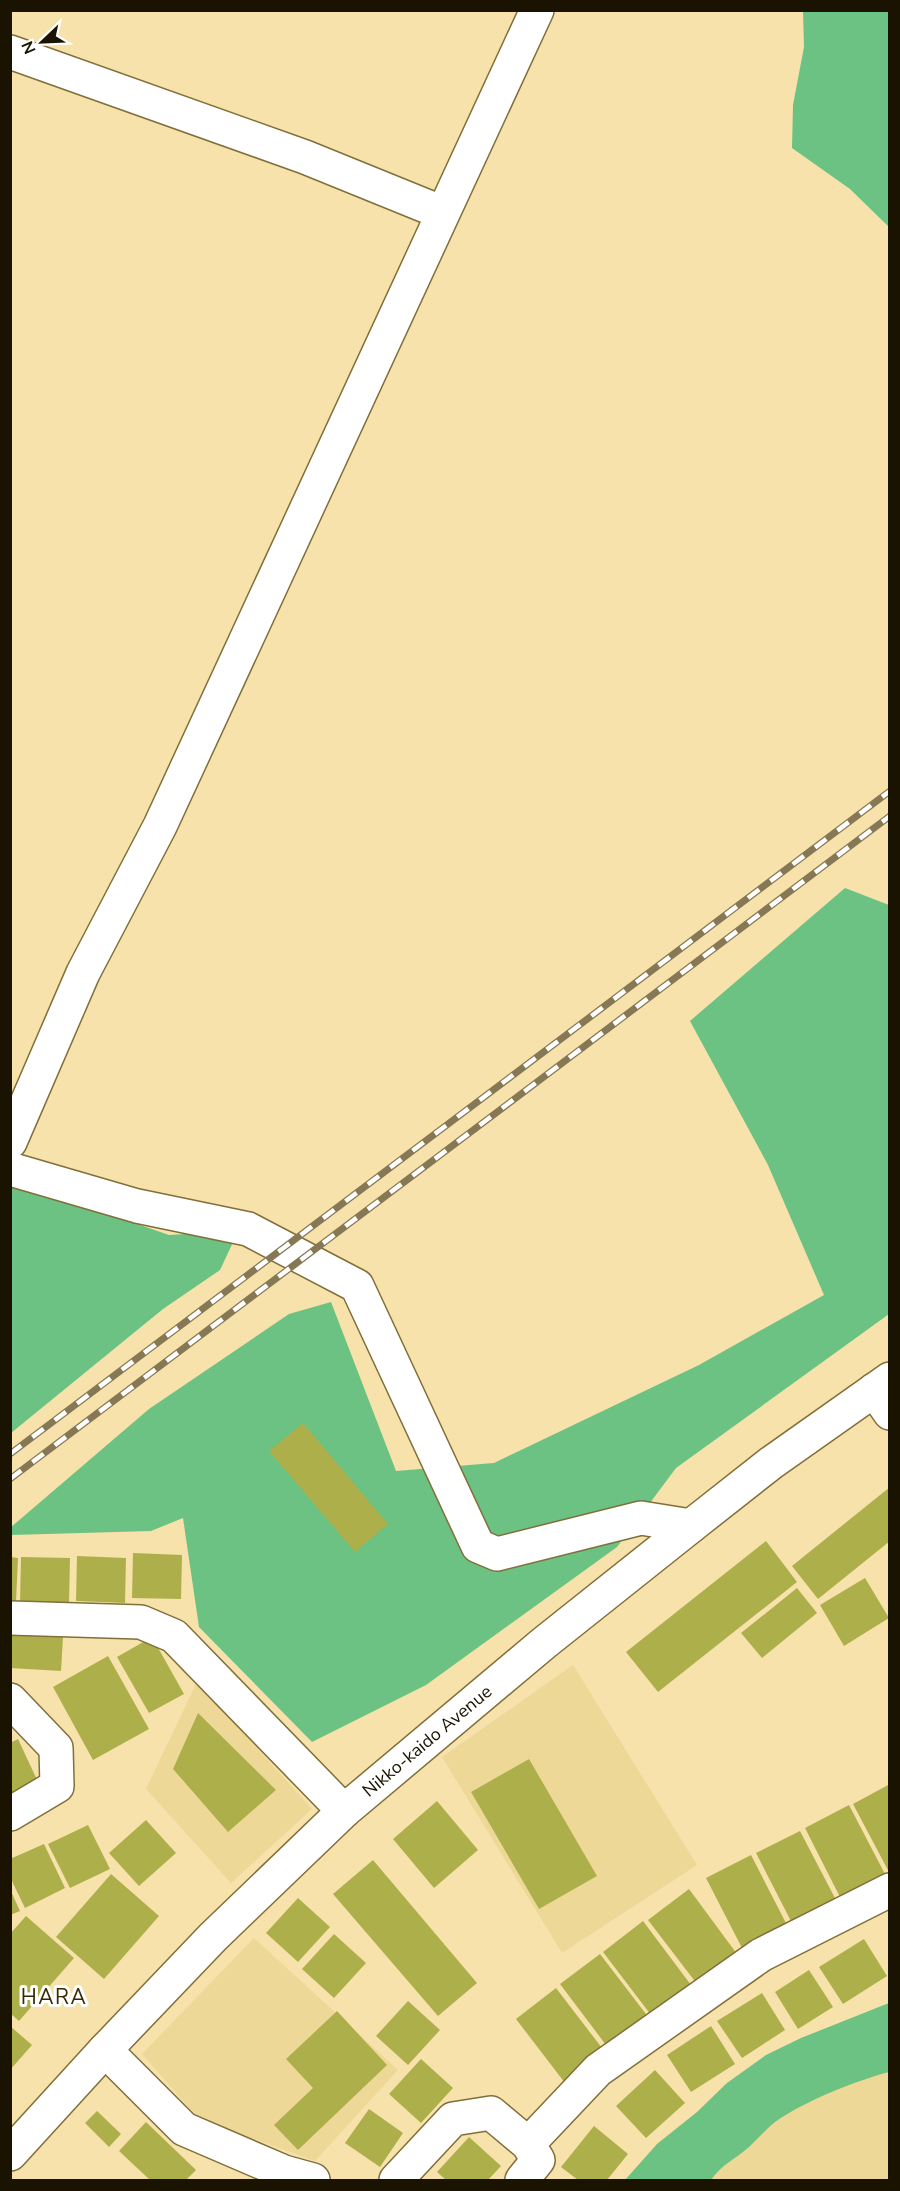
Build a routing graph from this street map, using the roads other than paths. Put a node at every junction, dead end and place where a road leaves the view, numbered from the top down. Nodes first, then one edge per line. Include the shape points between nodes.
1 (537, 10) edge
2 (10, 51) edge
3 (443, 213) junction
4 (10, 1142) edge
5 (10, 1169) edge
6 (884, 1394) edge
7 (691, 1526) junction
8 (10, 1618) edge
9 (10, 1700) edge
10 (344, 1811) junction
11 (10, 1814) edge
12 (890, 1890) edge
13 (105, 2050) junction
14 (528, 2144) junction
15 (10, 2154) edge
16 (292, 2178) edge
17 (396, 2181) edge
18 (522, 2181) edge

1 - 3 street
2 - 3 street via 305,157
3 - 4 street via 160,826 83,973
5 - 7 street via 137,1206 248,1229 357,1286 478,1546 497,1554 641,1518
6 - 7 street, Nikko-kaido Avenue via 771,1463
7 - 10 street, Nikko-kaido Avenue
8 - 10 street via 141,1622 174,1636
9 - 11 street via 56,1748 57,1786
10 - 13 street, Nikko-kaido Avenue via 213,1937
12 - 14 street via 761,1955 598,2070
13 - 15 street, Nikko-kaido Avenue
13 - 16 street via 184,2129
14 - 17 street via 490,2113 453,2119
14 - 18 street via 538,2160

